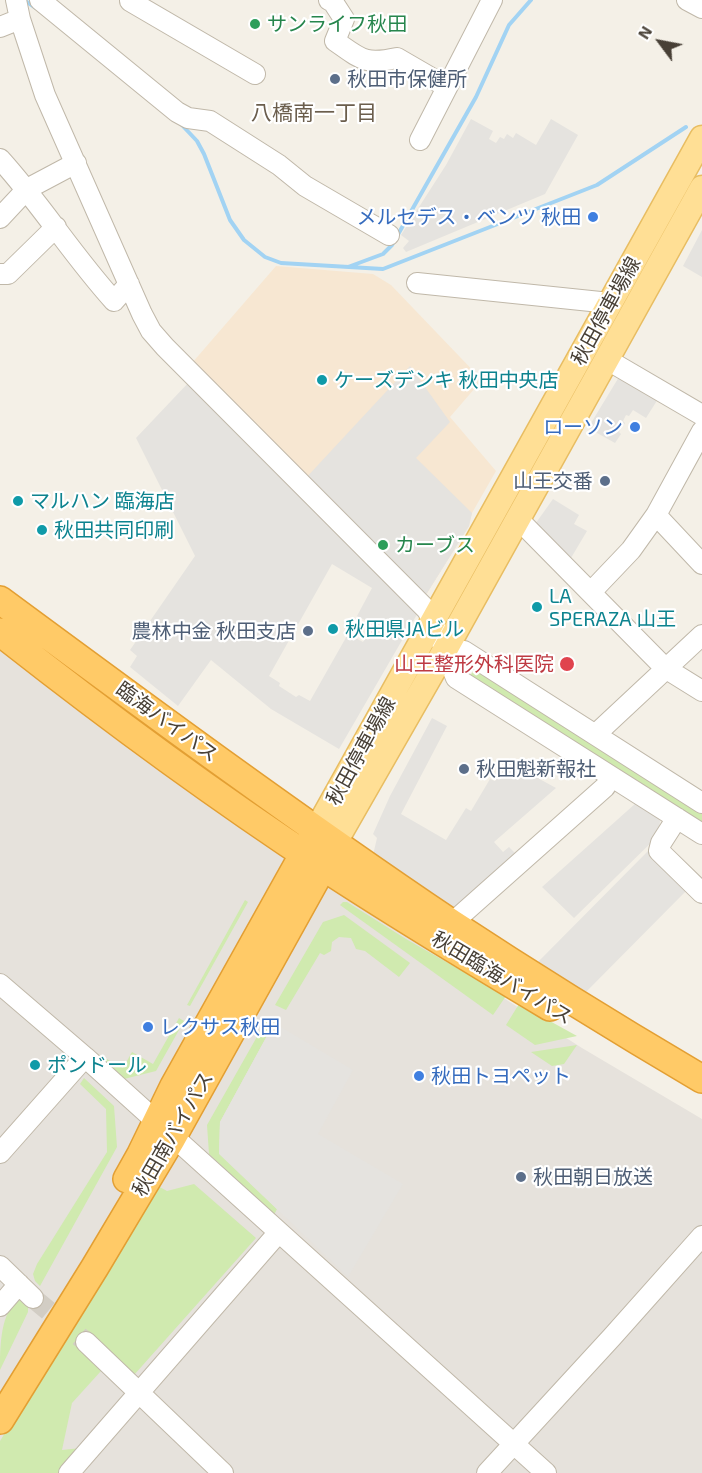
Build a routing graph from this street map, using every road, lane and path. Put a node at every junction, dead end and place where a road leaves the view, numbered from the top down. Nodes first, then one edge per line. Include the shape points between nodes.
1 (40, 0) edge
2 (131, 0) edge
3 (329, 0) edge
4 (492, 0) edge
5 (687, 0) edge
6 (17, 8) edge
7 (702, 8) edge
8 (0, 27) edge
9 (255, 74) dead end
10 (447, 87) junction
11 (702, 138) edge
12 (420, 140) dead end
13 (0, 159) edge
14 (76, 164) junction
15 (702, 188) edge
16 (27, 189) junction
17 (0, 218) edge
18 (56, 227) junction
19 (389, 235) dead end
20 (0, 274) edge
21 (417, 282) dead end
22 (129, 284) junction
23 (610, 303) junction
24 (606, 359) junction
25 (702, 415) edge
26 (702, 431) edge
27 (656, 515) junction
28 (518, 518) junction
29 (702, 564) edge
30 (591, 592) junction
31 (0, 600) edge
32 (433, 621) junction
33 (0, 632) edge
34 (702, 635) edge
35 (445, 650) junction
36 (665, 668) junction
37 (702, 691) edge
38 (596, 734) junction
39 (605, 787) dead end
40 (702, 803) edge
41 (677, 818) junction
42 (702, 834) edge
43 (326, 836) junction
44 (314, 861) junction
45 (702, 893) edge
46 (452, 923) junction
47 (0, 984) edge
48 (85, 1057) junction
49 (702, 1079) edge
50 (702, 1100) edge
51 (164, 1130) junction
52 (0, 1153) edge
53 (279, 1233) junction
54 (702, 1236) edge
55 (0, 1266) edge
56 (19, 1284) junction
57 (33, 1298) tunnel mouth
58 (0, 1306) edge
59 (86, 1342) tunnel mouth
60 (138, 1392) junction
61 (0, 1415) edge
62 (0, 1420) edge
63 (515, 1445) junction
64 (69, 1473) edge
65 (223, 1473) edge
66 (487, 1473) edge
67 (546, 1473) edge

1 - 19 street via 177,112 210,121 305,186
2 - 9 street
3 - 10 street via 344,19 335,41 361,59 376,63 397,58
4 - 10 street
5 - 7 street
6 - 8 street
6 - 14 street via 45,95
10 - 12 street
11 - 23 main road, 秋田停車場線
13 - 16 street
14 - 16 street
14 - 22 street
15 - 24 main road, 秋田停車場線
16 - 17 street
16 - 18 street
18 - 20 street via 8,274
18 - 22 street via 114,300
21 - 23 street
22 - 32 street via 151,331 165,347
23 - 32 main road, 秋田停車場線
24 - 25 street
24 - 28 main road, 秋田停車場線
26 - 27 street
27 - 29 street
27 - 30 street via 631,550
28 - 30 street
28 - 35 main road, 秋田停車場線
30 - 36 street
31 - 43 highway, 臨海バイパス
32 - 35 street
32 - 43 main road, 秋田停車場線
33 - 44 highway, 臨海バイパス via 190,776
34 - 36 street
35 - 38 street via 464,651
35 - 41 street via 456,678
35 - 43 main road, 秋田停車場線
36 - 37 street
36 - 38 street
38 - 40 street
39 - 46 street
41 - 42 street
41 - 45 street via 659,851
43 - 44 highway, 秋田南バイパス
43 - 46 highway, 秋田臨海バイパス
44 - 50 highway, 秋田臨海バイパス
44 - 51 highway, 秋田南バイパス
46 - 49 highway, 秋田臨海バイパス
47 - 48 street
48 - 51 street
48 - 52 street
51 - 53 street
51 - 61 highway, 秋田南バイパス via 141,1154 64,1284
51 - 62 highway, 秋田南バイパス via 95,1267
53 - 60 street
53 - 63 street
54 - 63 street
55 - 56 street
56 - 57 street
56 - 58 street
59 - 60 street
60 - 64 street
60 - 65 street
63 - 66 street
63 - 67 street

